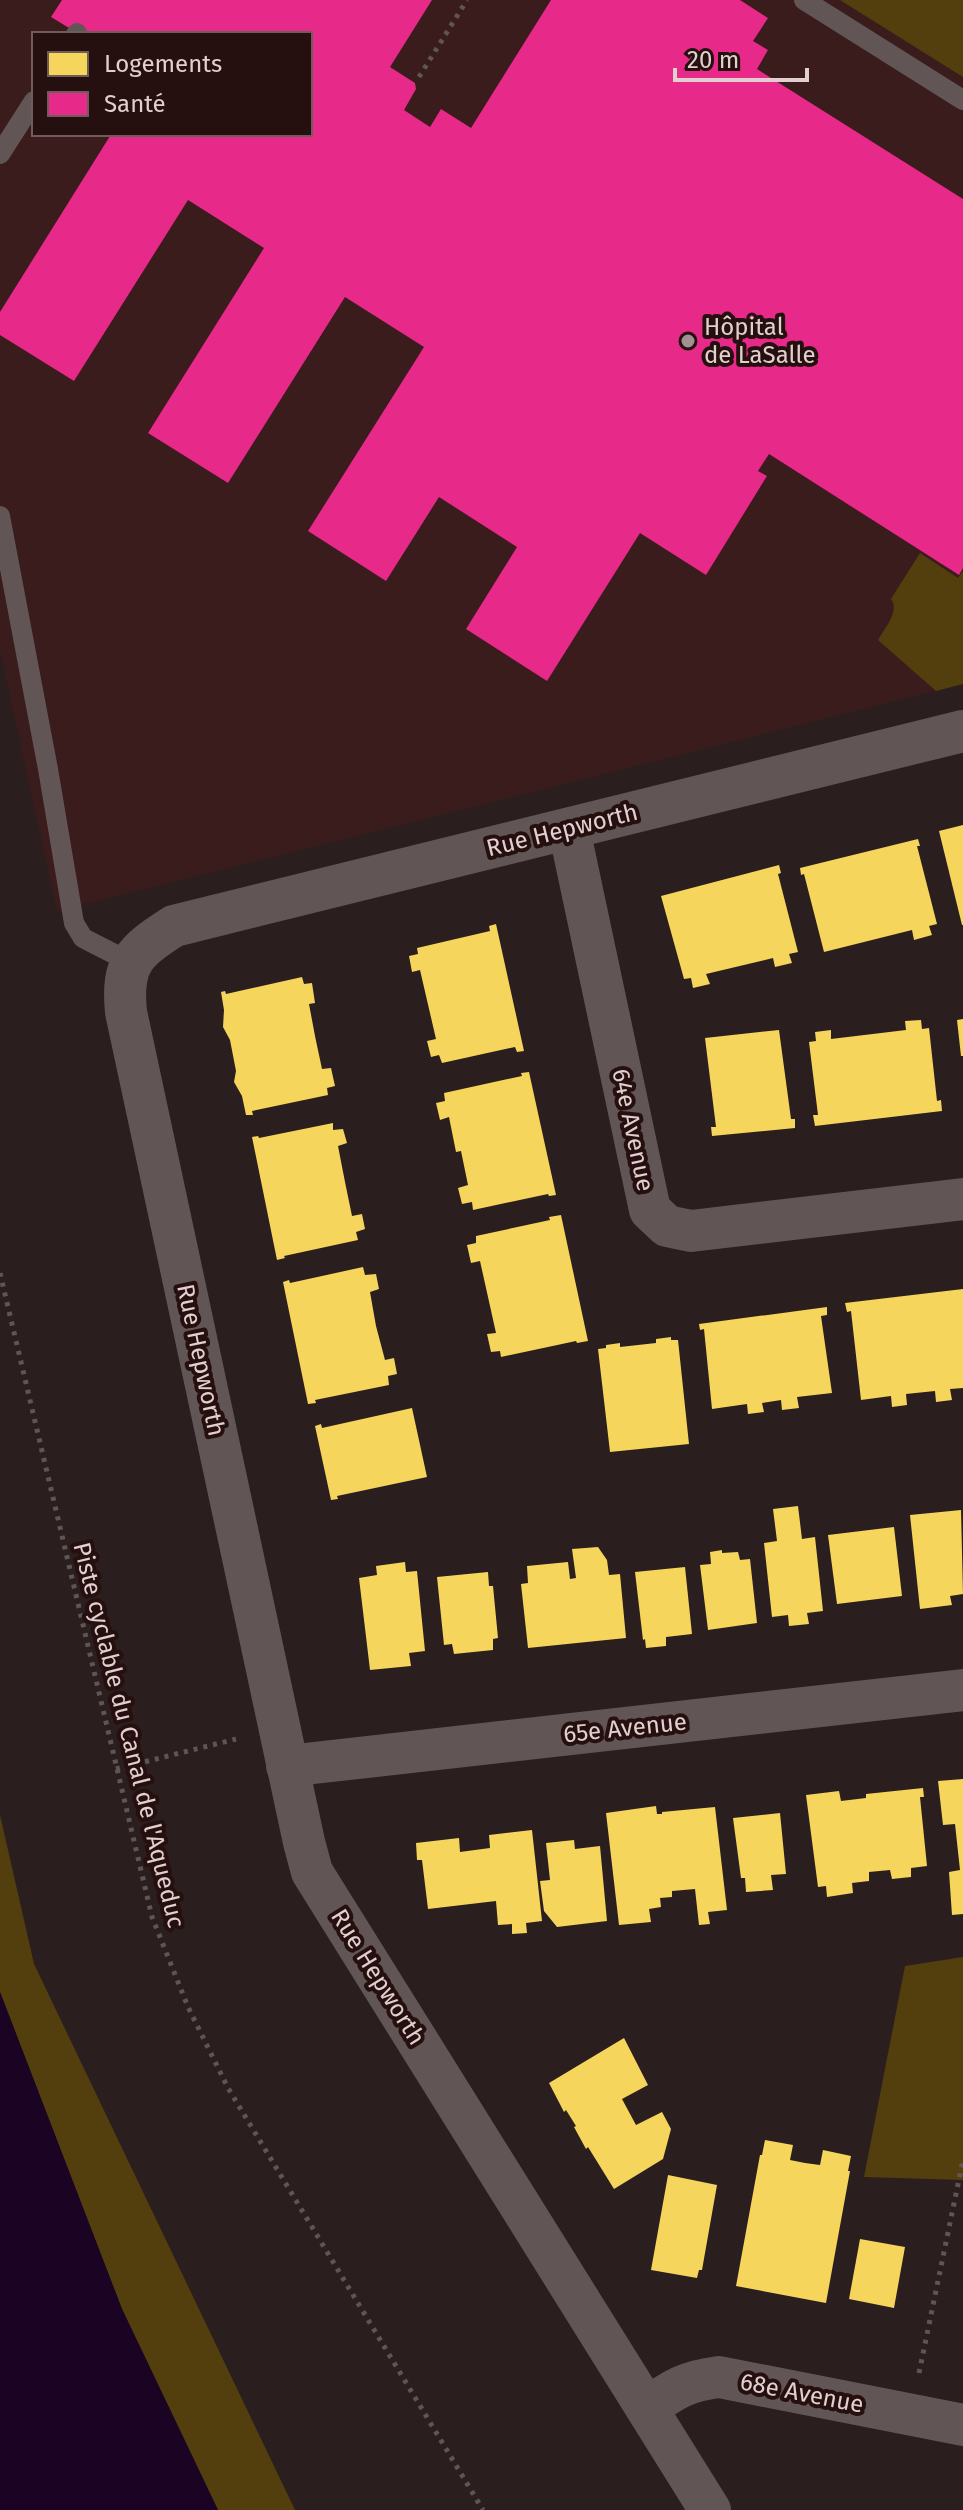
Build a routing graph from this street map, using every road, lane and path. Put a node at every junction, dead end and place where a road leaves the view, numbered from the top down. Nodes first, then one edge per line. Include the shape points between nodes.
1 (467, 0) edge
2 (804, 0) edge
3 (419, 77) dead end
4 (963, 100) edge
5 (32, 104) edge
6 (0, 154) edge
7 (0, 516) edge
8 (963, 731) edge
9 (569, 829) junction
10 (130, 962) junction
11 (963, 1199) edge
12 (0, 1273) edge
13 (963, 1690) edge
14 (236, 1739) dead end
15 (287, 1766) junction
16 (116, 1769) junction
17 (963, 2160) edge
18 (917, 2382) dead end
19 (648, 2408) junction
20 (963, 2425) edge
21 (483, 2510) edge
22 (710, 2510) edge

1 - 3 path
2 - 4 lane
5 - 6 lane
7 - 10 lane via 74,923 83,938
8 - 9 street, Rue Hepworth
9 - 10 street, Rue Hepworth via 174,926
9 - 11 street, 64e Avenue via 650,1210 667,1226 691,1231
10 - 15 street, Rue Hepworth via 123,987 126,1012
12 - 16 path, Piste cyclable du Canal de l'Aqueduc
13 - 15 street, 65e Avenue
14 - 16 path
15 - 19 street, Rue Hepworth via 312,1872
16 - 21 path, Piste cyclable du Canal de l'Aqueduc via 152,1917 221,2074
17 - 18 path
19 - 20 street, 68e Avenue via 671,2390 719,2377
19 - 22 street, Rue Hepworth

